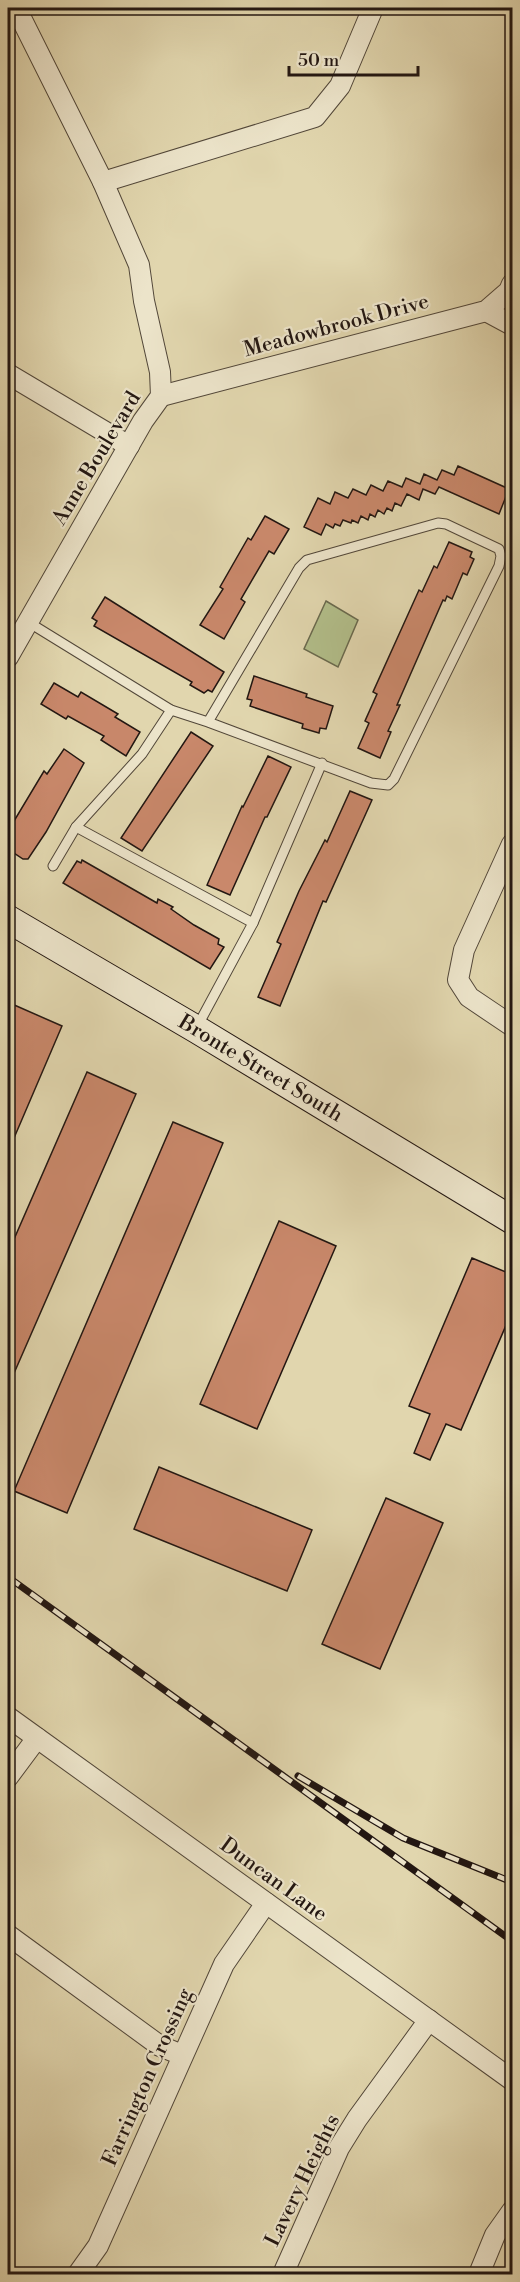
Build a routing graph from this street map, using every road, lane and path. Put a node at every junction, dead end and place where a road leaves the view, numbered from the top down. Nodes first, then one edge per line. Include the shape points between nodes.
1 (16, 8) edge
2 (373, 8) edge
3 (104, 182) junction
4 (513, 284) edge
5 (486, 311) junction
6 (513, 325) edge
7 (8, 374) edge
8 (161, 396) junction
9 (129, 446) junction
10 (28, 622) junction
11 (8, 657) edge
12 (171, 710) junction
13 (208, 722) junction
14 (322, 763) junction
15 (76, 827) junction
16 (513, 844) edge
17 (53, 866) dead end
18 (8, 919) edge
19 (253, 923) junction
20 (513, 1026) edge
21 (196, 1029) junction
22 (513, 1220) edge
23 (8, 1717) edge
24 (37, 1738) junction
25 (8, 1777) edge
26 (266, 1903) junction
27 (8, 1935) edge
28 (429, 2020) junction
29 (182, 2055) junction
30 (513, 2080) edge
31 (513, 2211) edge
32 (78, 2274) edge
33 (283, 2274) edge
34 (479, 2274) edge

1 - 3 street, Anne Boulevard
2 - 3 street via 340,86 315,117
3 - 8 street, Anne Boulevard via 139,265
4 - 5 street, Meadowbrook Drive
5 - 6 street
5 - 8 street, Meadowbrook Drive
7 - 9 street
8 - 9 street, Anne Boulevard
9 - 10 street, Anne Boulevard
10 - 11 street, Anne Boulevard
10 - 12 lane
12 - 13 lane
12 - 15 lane via 142,754
13 - 14 lane
13 - 14 lane via 307,560 438,523 499,549 499,566 394,779 381,786
14 - 19 lane
15 - 17 lane
15 - 19 lane
16 - 20 street via 464,950 458,980 469,997
18 - 21 main road, Bronte Street South
19 - 21 lane
21 - 22 main road, Bronte Street South
23 - 24 street, Duncan Lane
24 - 25 street
24 - 26 street, Duncan Lane
26 - 28 street, Duncan Lane
26 - 29 street, Farrington Crossing via 224,1964
27 - 29 street via 160,2046
28 - 30 street, Duncan Lane
28 - 33 street, Lavery Heights via 339,2148
29 - 32 street, Farrington Crossing via 98,2246
31 - 34 street via 495,2235

